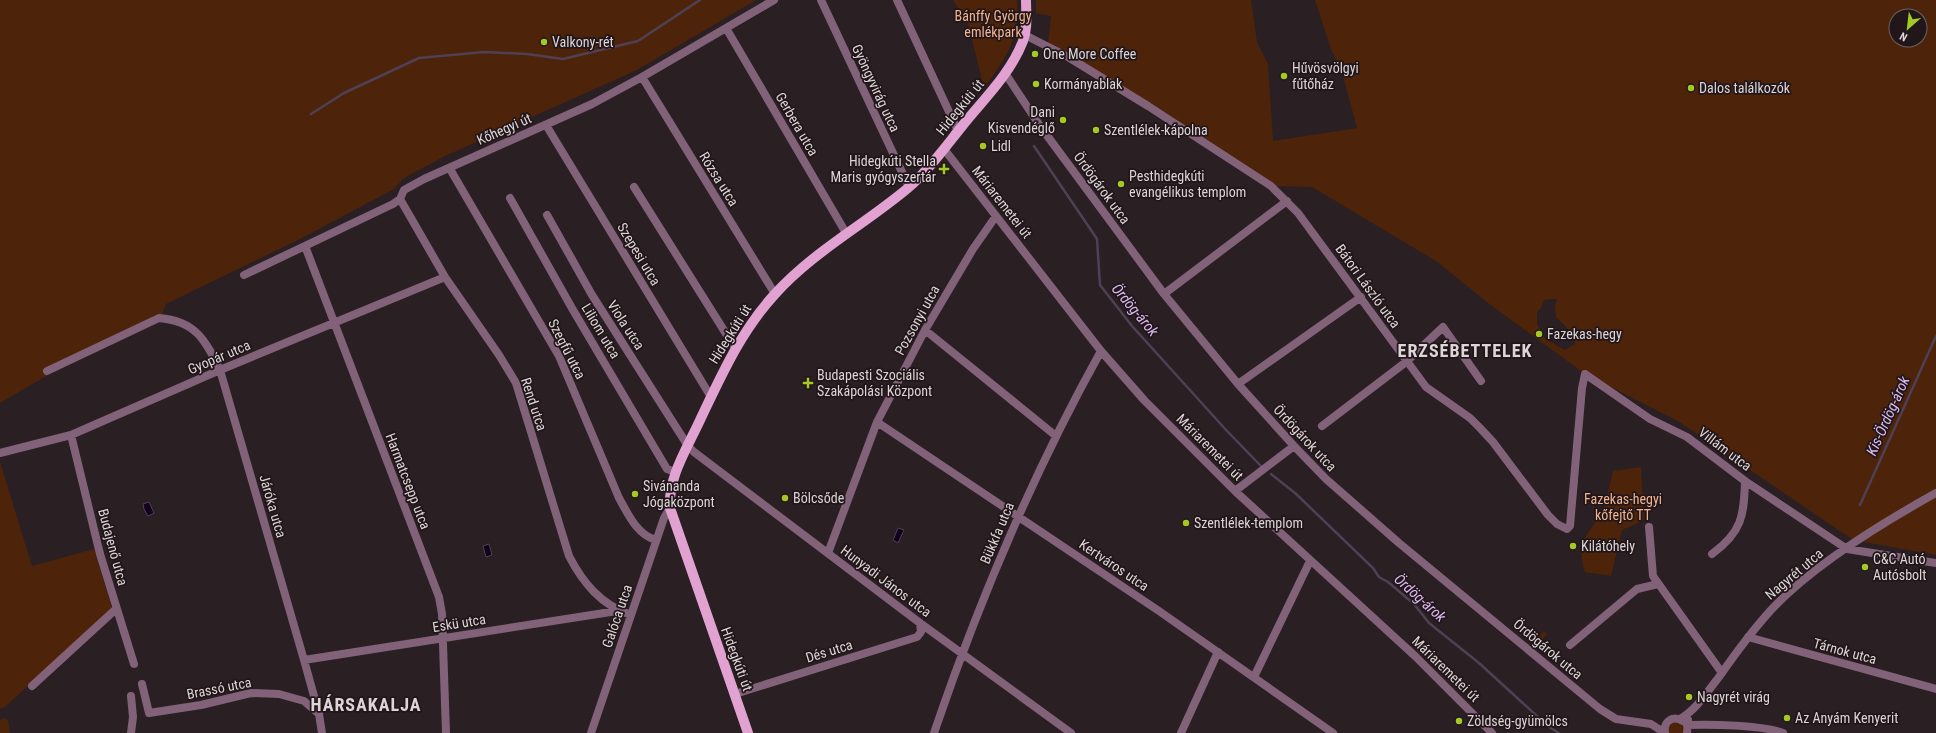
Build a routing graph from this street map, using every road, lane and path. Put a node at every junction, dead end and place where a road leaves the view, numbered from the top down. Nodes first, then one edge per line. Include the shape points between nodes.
1 (774, 0) edge
2 (821, 0) edge
3 (897, 0) edge
4 (1026, 0) edge
5 (726, 28) junction
6 (1025, 35) junction
7 (1005, 73) junction
8 (642, 78) junction
9 (546, 125) junction
10 (958, 131) junction
11 (944, 149) junction
12 (450, 169) junction
13 (634, 187) dead end
14 (908, 187) junction
15 (510, 198) dead end
16 (400, 199) junction
17 (1287, 201) junction
18 (546, 215) dead end
19 (996, 216) junction
20 (846, 233) junction
21 (305, 246) junction
22 (244, 275) dead end
23 (445, 277) junction
24 (775, 294) junction
25 (1164, 294) junction
26 (1361, 297) junction
27 (334, 324) junction
28 (925, 330) junction
29 (735, 348) junction
30 (1100, 351) junction
31 (1406, 362) junction
32 (220, 370) junction
33 (47, 371) dead end
34 (1585, 374) joint
35 (1481, 381) dead end
36 (1238, 384) junction
37 (711, 397) junction
38 (877, 422) junction
39 (1322, 426) dead end
40 (70, 435) junction
41 (1056, 436) junction
42 (688, 446) junction
43 (1294, 446) junction
44 (0, 453) edge
45 (675, 472) junction
46 (1745, 481) junction
47 (1235, 491) junction
48 (1936, 493) edge
49 (670, 508) junction
50 (1018, 516) junction
51 (1649, 527) dead end
52 (656, 540) junction
53 (1847, 549) junction
54 (828, 553) junction
55 (1712, 554) dead end
56 (1310, 561) junction
57 (1936, 563) edge
58 (1658, 584) junction
59 (116, 609) junction
60 (617, 611) junction
61 (631, 615) junction
62 (920, 623) junction
63 (1748, 637) junction
64 (443, 639) junction
65 (1570, 645) dead end
66 (1218, 652) junction
67 (961, 653) junction
68 (304, 660) junction
69 (134, 664) dead end
70 (1722, 673) junction
71 (1254, 677) junction
72 (142, 684) dead end
73 (32, 686) dead end
74 (1936, 689) edge
75 (739, 693) junction
76 (131, 696) dead end
77 (1697, 706) junction
78 (319, 714) junction
79 (1690, 726) edge
80 (131, 733) edge
81 (322, 733) edge
82 (446, 733) edge
83 (591, 733) edge
84 (748, 733) edge
85 (934, 733) edge
86 (1071, 733) edge
87 (1181, 733) edge
88 (1333, 733) edge
89 (1492, 733) edge
90 (1665, 733) edge
91 (1783, 733) edge

1 - 5 street, Kőhegyi út
2 - 14 street, Gyöngyvirág utca
3 - 10 street
4 - 6 main road
5 - 8 street, Kőhegyi út
5 - 20 street, Gerbera utca
6 - 7 main road, Hidegkúti út
6 - 17 street, Bátori László utca via 1068,57 1148,106 1271,186
7 - 10 main road, Hidegkúti út
7 - 25 street, Ördögárok utca via 1040,126
8 - 9 street, Kőhegyi út
8 - 24 street, Rózsa utca
9 - 12 street, Kőhegyi út
9 - 37 street, Szepesi utca
10 - 11 main road, Hidegkúti út
11 - 14 main road, Hidegkúti út
11 - 19 street, Máriaremetei út
12 - 16 street, Kőhegyi út via 407,188 402,192
12 - 52 street, Szegfű utca via 559,356 619,498 641,531 648,538
13 - 29 street
14 - 20 main road, Hidegkúti út
15 - 45 street, Liliom utca via 667,468
16 - 21 street, Kőhegyi út
16 - 23 street, Rend utca
17 - 25 street
17 - 26 street, Bátori László utca
18 - 42 street, Viola utca via 592,295
19 - 28 street, Pozsonyi utca via 973,248
19 - 30 street, Máriaremetei út
20 - 24 main road, Hidegkúti út via 808,262
21 - 22 street, Kőhegyi út
21 - 27 street, Harmatcsepp utca
23 - 27 street, Gyopár utca
23 - 60 street, Rend utca via 516,383 568,556 587,587
24 - 29 main road, Hidegkúti út
25 - 36 street, Ördögárok utca
26 - 31 street, Bátori László utca
26 - 36 street
27 - 32 street, Gyopár utca
27 - 64 street, Harmatcsepp utca via 439,597
28 - 38 street, Pozsonyi utca
28 - 41 street
29 - 37 main road, Hidegkúti út
30 - 41 street, Bükkfa utca
30 - 47 street, Máriaremetei út via 1144,400
31 - 34 street, Bátori László utca via 1426,386 1480,428 1548,515 1567,529 1570,526
31 - 35 street via 1443,327
31 - 39 street
32 - 33 street, Járóka utca via 205,341 192,327 175,319 159,318
32 - 40 street, Gyopár utca
32 - 68 street, Járóka utca
34 - 46 street, Villám utca via 1650,419 1687,437
36 - 43 street, Ördögárok utca
37 - 42 main road, Hidegkúti út
38 - 50 street, Kertváros utca
38 - 54 street, Pozsonyi utca
40 - 44 street, Gyopár utca
40 - 59 street, Budajenő utca
41 - 50 street, Bükkfa utca
42 - 45 main road, Hidegkúti út
42 - 54 street, Hunyadi János utca
43 - 47 street
43 - 90 street, Ördögárok utca via 1337,489 1600,709 1616,719 1651,724
45 - 49 main road, Hidegkúti út via 669,496
46 - 53 street, Villám utca
46 - 55 street via 1745,507 1739,526 1728,541
47 - 56 street, Máriaremetei út
48 - 53 street, Nagyrét utca
49 - 52 street, Galóca utca
49 - 75 main road, Hidegkúti út
50 - 66 street, Kertváros utca
50 - 67 street, Bükkfa utca
51 - 58 street via 1653,576
52 - 61 street, Galóca utca
53 - 57 street
53 - 63 street, Nagyrét utca via 1792,589
54 - 62 street, Hunyadi János utca
56 - 71 street
56 - 89 street, Máriaremetei út via 1420,661
58 - 65 street via 1637,589
58 - 70 street
59 - 69 street, Budajenő utca
59 - 73 street
60 - 61 street, Rend utca
60 - 64 street, Eskü utca
61 - 83 street, Galóca utca
62 - 67 street, Hunyadi János utca
62 - 75 street, Dés utca via 921,632 917,637
63 - 70 street, Nagyrét utca
63 - 74 street, Tárnok utca
64 - 68 street, Eskü utca
64 - 82 street, Harmatcsepp utca
66 - 71 street, Kertváros utca
66 - 87 street
67 - 85 street, Bükkfa utca
67 - 86 street, Hunyadi János utca
68 - 78 street, Járóka utca
70 - 77 street, Nagyrét utca
71 - 88 street, Kertváros utca
72 - 78 street, Brassó utca via 149,713 201,705 251,693 279,694 304,701
75 - 84 main road, Hidegkúti út
76 - 80 street
77 - 79 street, Nagyrét utca
77 - 79 street, Nagyrét utca via 1691,716
78 - 81 street, Járóka utca
79 - 90 street, Nagyrét utca via 1673,718 1667,722
79 - 91 street via 1757,728

